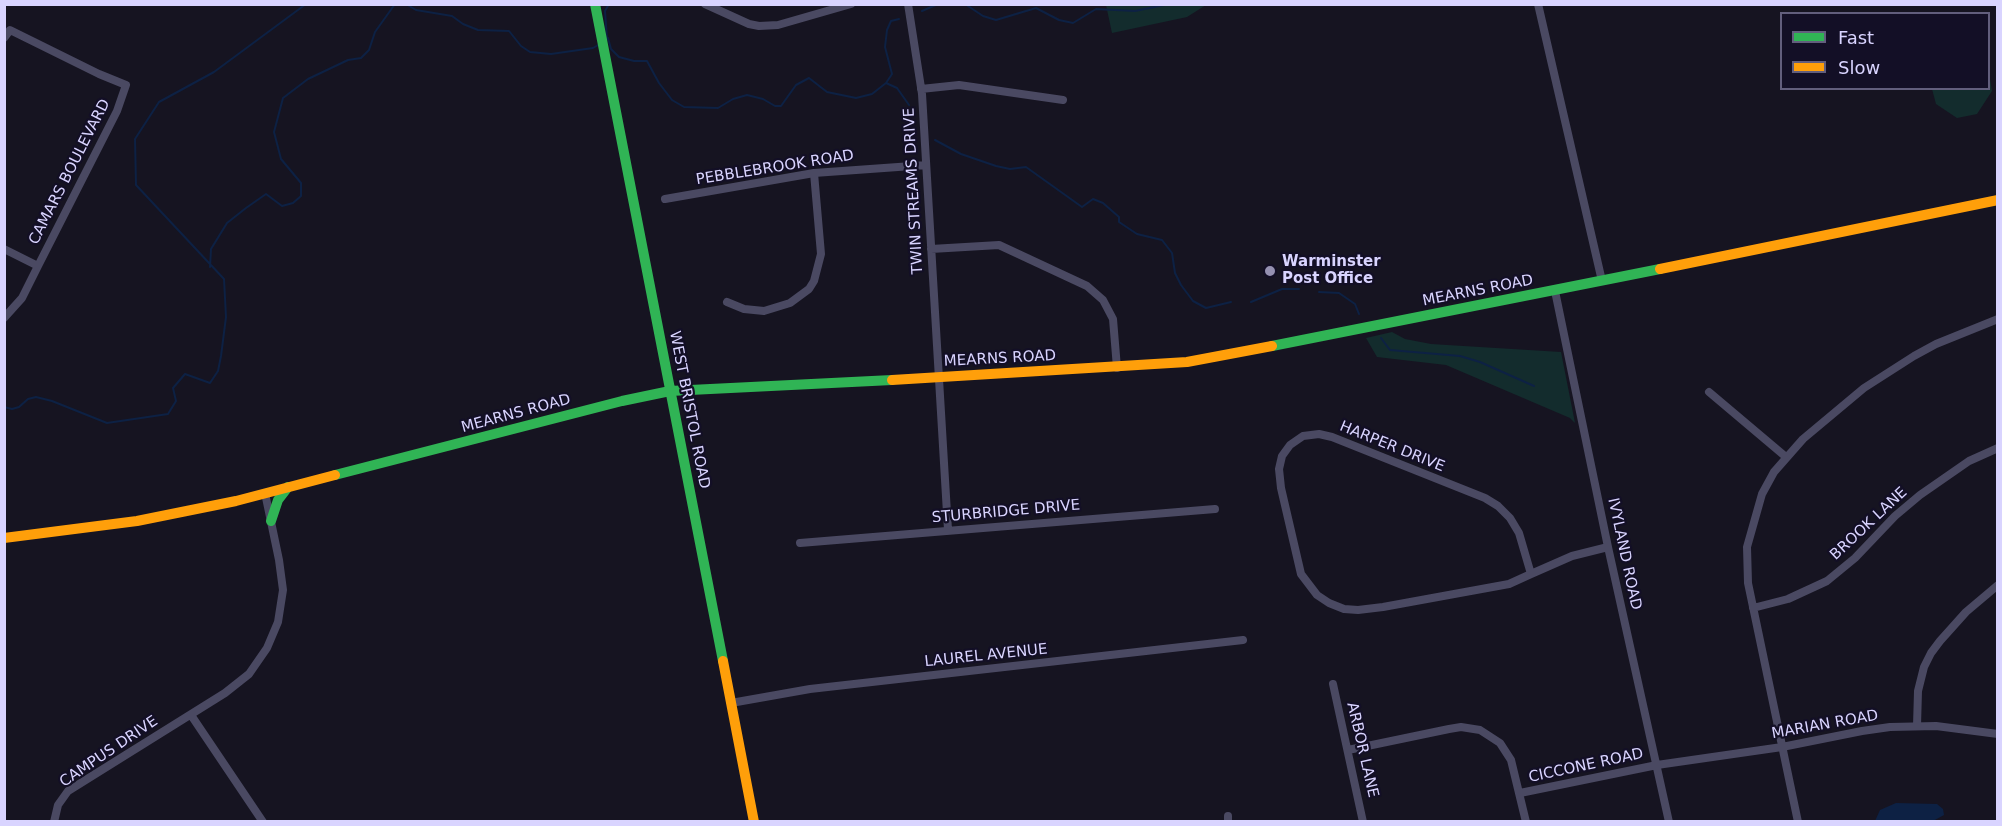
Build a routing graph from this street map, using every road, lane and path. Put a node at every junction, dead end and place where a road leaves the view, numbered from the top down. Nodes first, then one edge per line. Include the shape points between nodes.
1 (594, 4) edge
2 (705, 4) edge
3 (851, 4) edge
4 (908, 4) edge
5 (1539, 4) edge
6 (4, 38) edge
7 (921, 89) junction
8 (1063, 100) dead end
9 (926, 165) junction
10 (814, 173) junction
11 (665, 199) dead end
12 (1998, 200) edge
13 (4, 249) edge
14 (931, 249) junction
15 (38, 266) junction
16 (1602, 281) junction
17 (1555, 291) junction
18 (727, 302) dead end
19 (4, 318) edge
20 (1998, 320) edge
21 (1117, 368) junction
22 (939, 378) junction
23 (670, 391) junction
24 (1708, 392) dead end
25 (1998, 448) edge
26 (1786, 457) junction
27 (288, 487) junction
28 (265, 493) junction
29 (1215, 509) dead end
30 (271, 521) junction
31 (948, 530) junction
32 (4, 538) edge
33 (800, 543) dead end
34 (1608, 547) junction
35 (1531, 574) junction
36 (1998, 585) edge
37 (1753, 608) junction
38 (1244, 640) dead end
39 (1333, 684) dead end
40 (731, 703) junction
41 (191, 715) junction
42 (1917, 726) junction
43 (1998, 734) edge
44 (1782, 747) junction
45 (1348, 750) junction
46 (1657, 765) junction
47 (1520, 793) junction
48 (54, 822) edge
49 (263, 822) edge
50 (754, 822) edge
51 (1364, 822) edge
52 (1526, 822) edge
53 (1669, 822) edge
54 (1798, 822) edge

1 - 23 street, WEST BRISTOL ROAD
2 - 3 street via 759,27
4 - 7 street, TWIN STREAMS DRIVE
5 - 16 street
6 - 15 street, CAMARS BOULEVARD via 10,30 126,85 117,111
7 - 8 street via 959,85
7 - 9 street, TWIN STREAMS DRIVE
9 - 10 street, PEBBLEBROOK ROAD
9 - 14 street, TWIN STREAMS DRIVE
10 - 11 street, PEBBLEBROOK ROAD
10 - 18 street via 821,254 814,281 800,297 778,308 758,311
12 - 16 street, MEARNS ROAD
13 - 15 street, CAMARS BOULEVARD
14 - 21 street via 999,245 1087,286 1103,300 1113,319
14 - 22 street, TWIN STREAMS DRIVE
15 - 19 street, CAMARS BOULEVARD via 22,298
16 - 17 street, MEARNS ROAD
17 - 21 street, MEARNS ROAD via 1198,360
17 - 34 street, IVYLAND ROAD
20 - 26 street via 1936,344 1889,371 1834,411
21 - 22 street, MEARNS ROAD
22 - 23 street, MEARNS ROAD
22 - 31 street, TWIN STREAMS DRIVE
23 - 27 street, MEARNS ROAD
23 - 40 street, WEST BRISTOL ROAD
24 - 26 street
25 - 37 street, BROOK LANE via 1970,461 1920,495 1827,581 1788,599
26 - 37 street via 1762,494 1749,536 1747,572
27 - 28 street, MEARNS ROAD
27 - 30 street via 278,500
28 - 30 street, CAMPUS DRIVE
28 - 32 street, MEARNS ROAD via 176,514
29 - 31 street, STURBRIDGE DRIVE
30 - 41 street, CAMPUS DRIVE via 283,590 278,622 267,648 249,674
31 - 33 street, STURBRIDGE DRIVE
34 - 35 street, HARPER DRIVE via 1583,552
34 - 46 street, IVYLAND ROAD
35 - 35 street, HARPER DRIVE via 1509,584 1358,610 1329,603 1317,595 1301,573 1281,488 1282,456 1304,436 1320,434 1485,498 1510,518
36 - 42 street via 1966,612 1931,653 1918,691
37 - 44 street
38 - 40 street, LAUREL AVENUE via 822,688
39 - 45 street, ARBOR LANE
40 - 50 street, WEST BRISTOL ROAD
41 - 48 street, CAMPUS DRIVE via 68,791 58,805
41 - 49 street
42 - 43 street, MARIAN ROAD
42 - 44 street, MARIAN ROAD via 1862,731
44 - 46 street, MARIAN ROAD
44 - 54 street
45 - 47 street via 1449,729 1472,728 1491,736 1506,750
45 - 51 street, ARBOR LANE
46 - 47 street, CICCONE ROAD
46 - 53 street, IVYLAND ROAD
47 - 52 street

